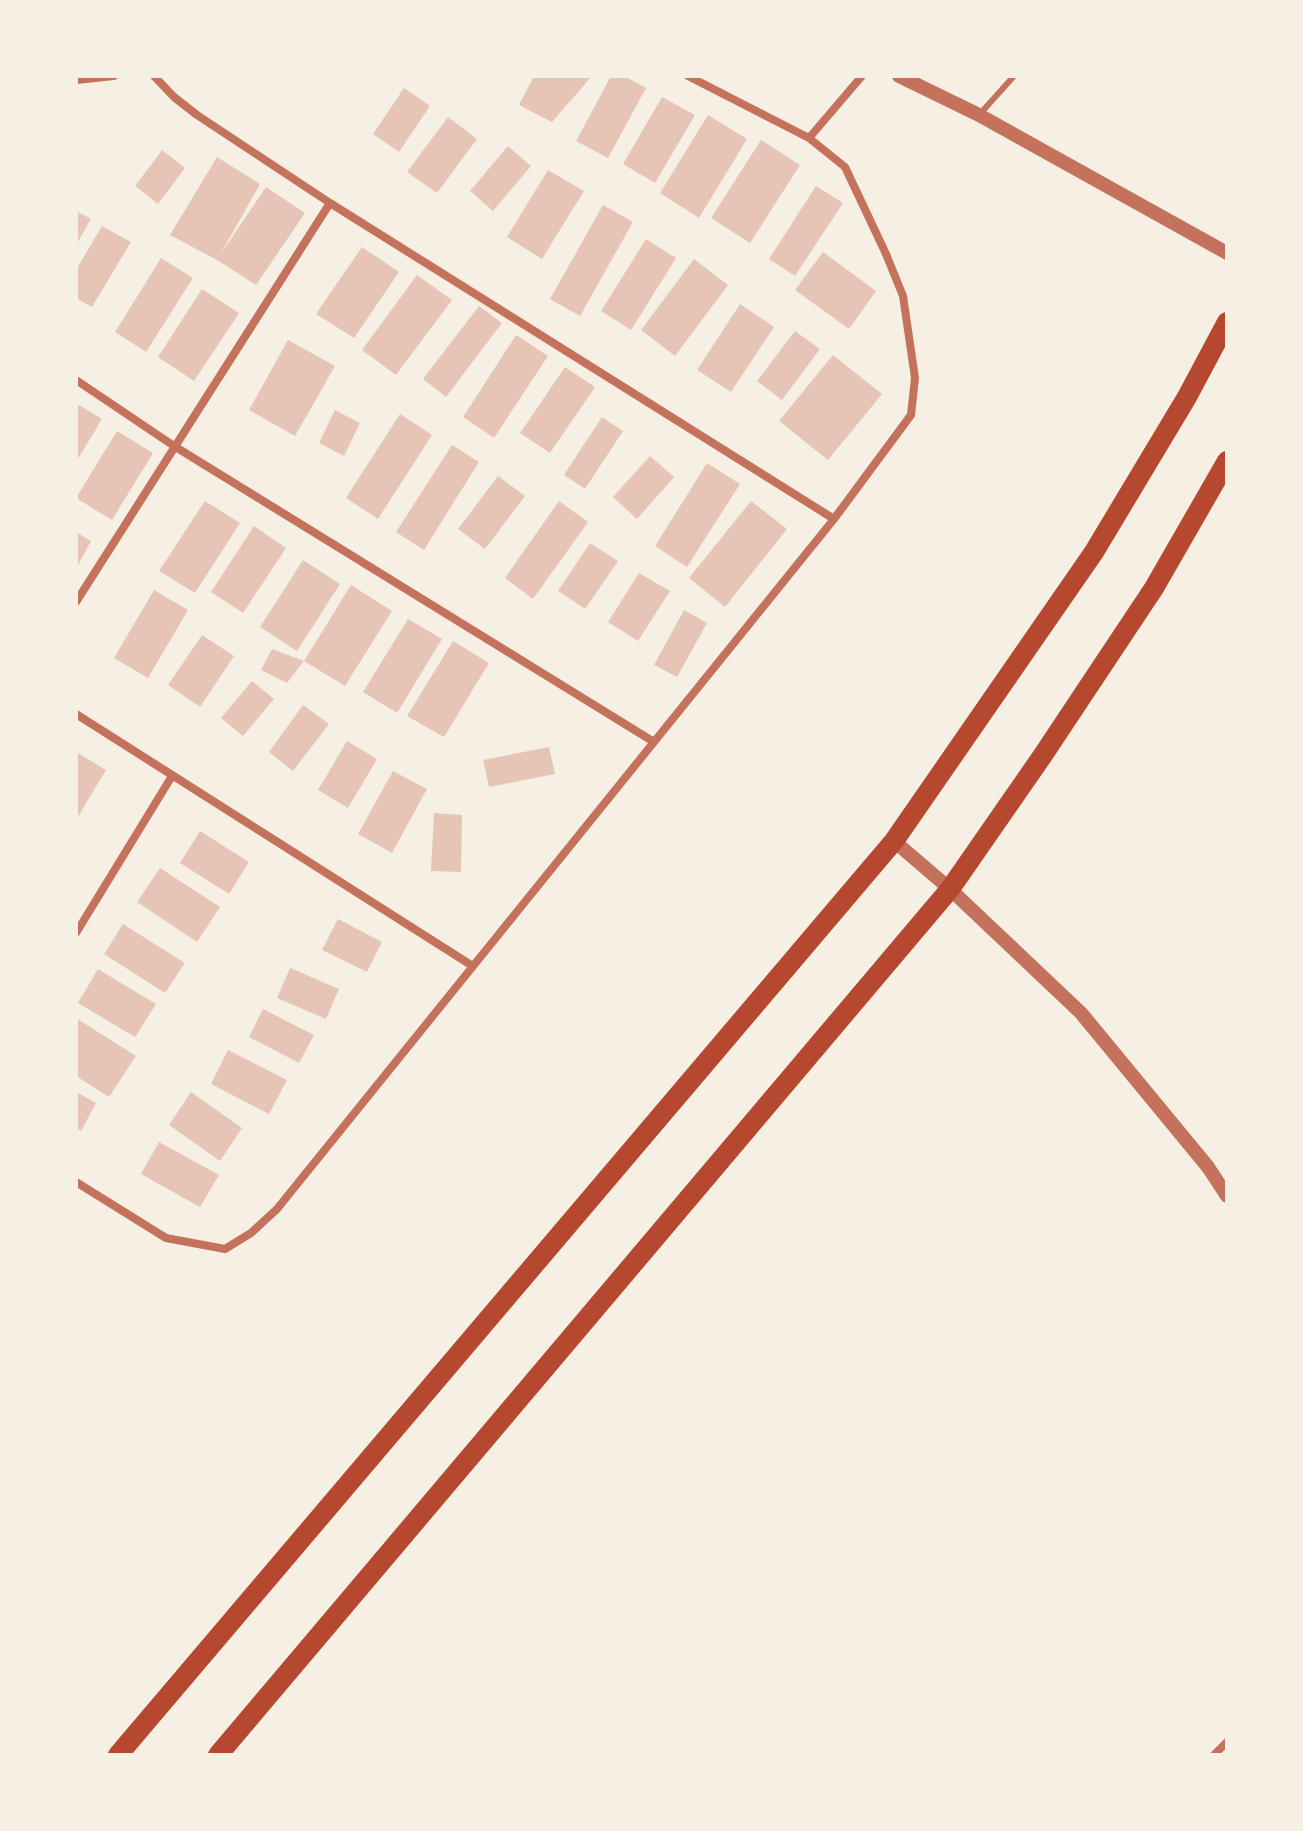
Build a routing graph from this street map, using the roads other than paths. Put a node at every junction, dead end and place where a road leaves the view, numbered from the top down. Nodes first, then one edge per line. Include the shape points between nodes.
1 (114, 76) edge
2 (154, 76) edge
3 (688, 76) edge
4 (862, 76) edge
5 (899, 76) edge
6 (1014, 76) edge
7 (76, 80) edge
8 (979, 115) junction
9 (809, 138) junction
10 (330, 203) junction
11 (1227, 253) edge
12 (1227, 322) edge
13 (76, 380) edge
14 (174, 446) junction
15 (1227, 461) edge
16 (834, 519) junction
17 (76, 602) edge
18 (76, 714) edge
19 (654, 742) junction
20 (172, 776) junction
21 (894, 841) junction
22 (950, 889) junction
23 (76, 933) edge
24 (471, 965) junction
25 (76, 1182) edge
26 (1227, 1196) edge
27 (1227, 1742) edge
28 (118, 1755) edge
29 (218, 1755) edge
30 (1214, 1755) edge

1 - 7 street
2 - 10 street via 197,115
3 - 9 street
4 - 9 street
5 - 8 street
6 - 8 lane
8 - 11 street
9 - 16 street via 845,167 886,254 903,296 915,378 911,415
10 - 14 street
10 - 16 street
12 - 21 main road via 1094,552
13 - 14 street
14 - 17 street
14 - 19 street
15 - 22 main road via 1154,588
16 - 19 street
18 - 20 street
19 - 24 street
20 - 23 street
20 - 24 street
21 - 22 street
21 - 28 main road
22 - 26 street via 1081,1013
22 - 29 main road
24 - 25 street via 277,1209 225,1249 166,1238
27 - 30 street

